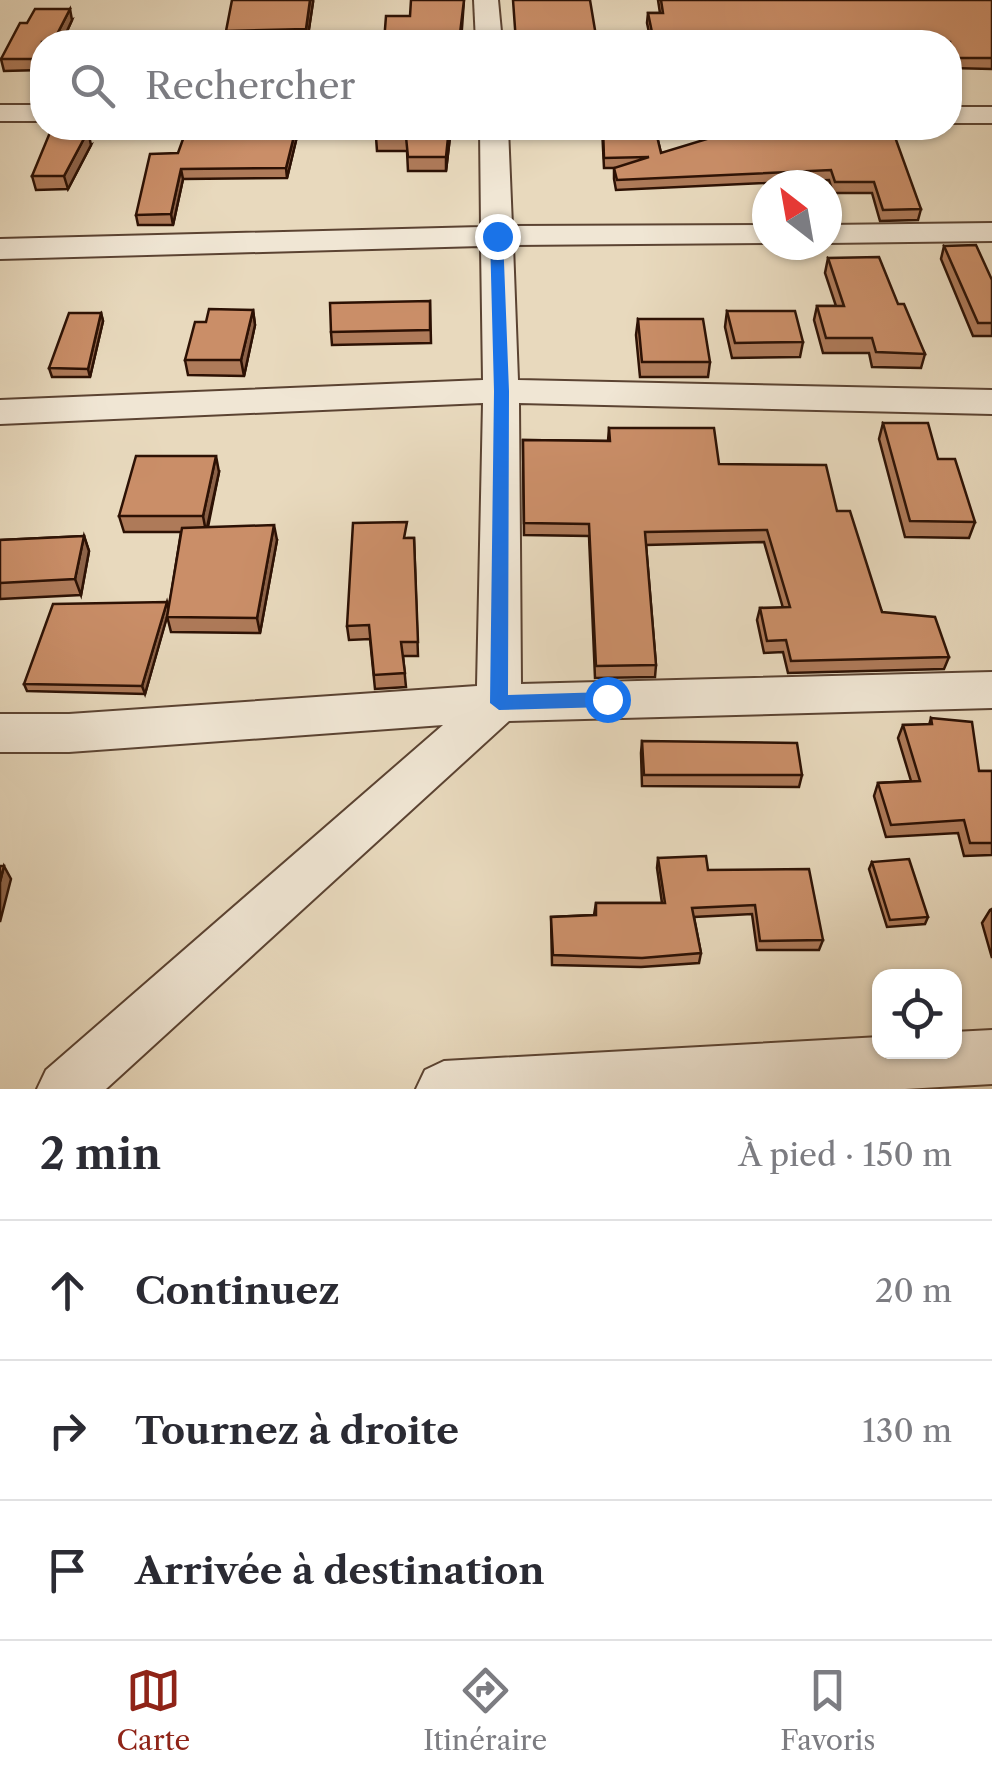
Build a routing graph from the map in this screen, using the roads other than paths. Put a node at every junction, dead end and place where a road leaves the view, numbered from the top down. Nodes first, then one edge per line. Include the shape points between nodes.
1 (486, 0) edge
2 (488, 30) edge
3 (0, 113) edge
4 (30, 113) edge
5 (962, 115) edge
6 (992, 115) edge
7 (494, 140) edge
8 (992, 232) edge
9 (752, 234) edge
10 (842, 234) edge
11 (497, 236) junction
12 (0, 250) edge
13 (501, 391) junction
14 (992, 402) edge
15 (0, 412) edge
16 (992, 690) edge
17 (499, 703) junction
18 (0, 734) edge
19 (992, 1057) edge
20 (65, 1089) edge
21 (444, 1089) edge

1 - 2 street
3 - 4 street
5 - 6 street
7 - 11 street
8 - 10 street
9 - 11 street
11 - 12 street
11 - 13 street
13 - 14 street
13 - 15 street
13 - 17 street
16 - 17 street
17 - 18 street
17 - 20 street
19 - 21 street

